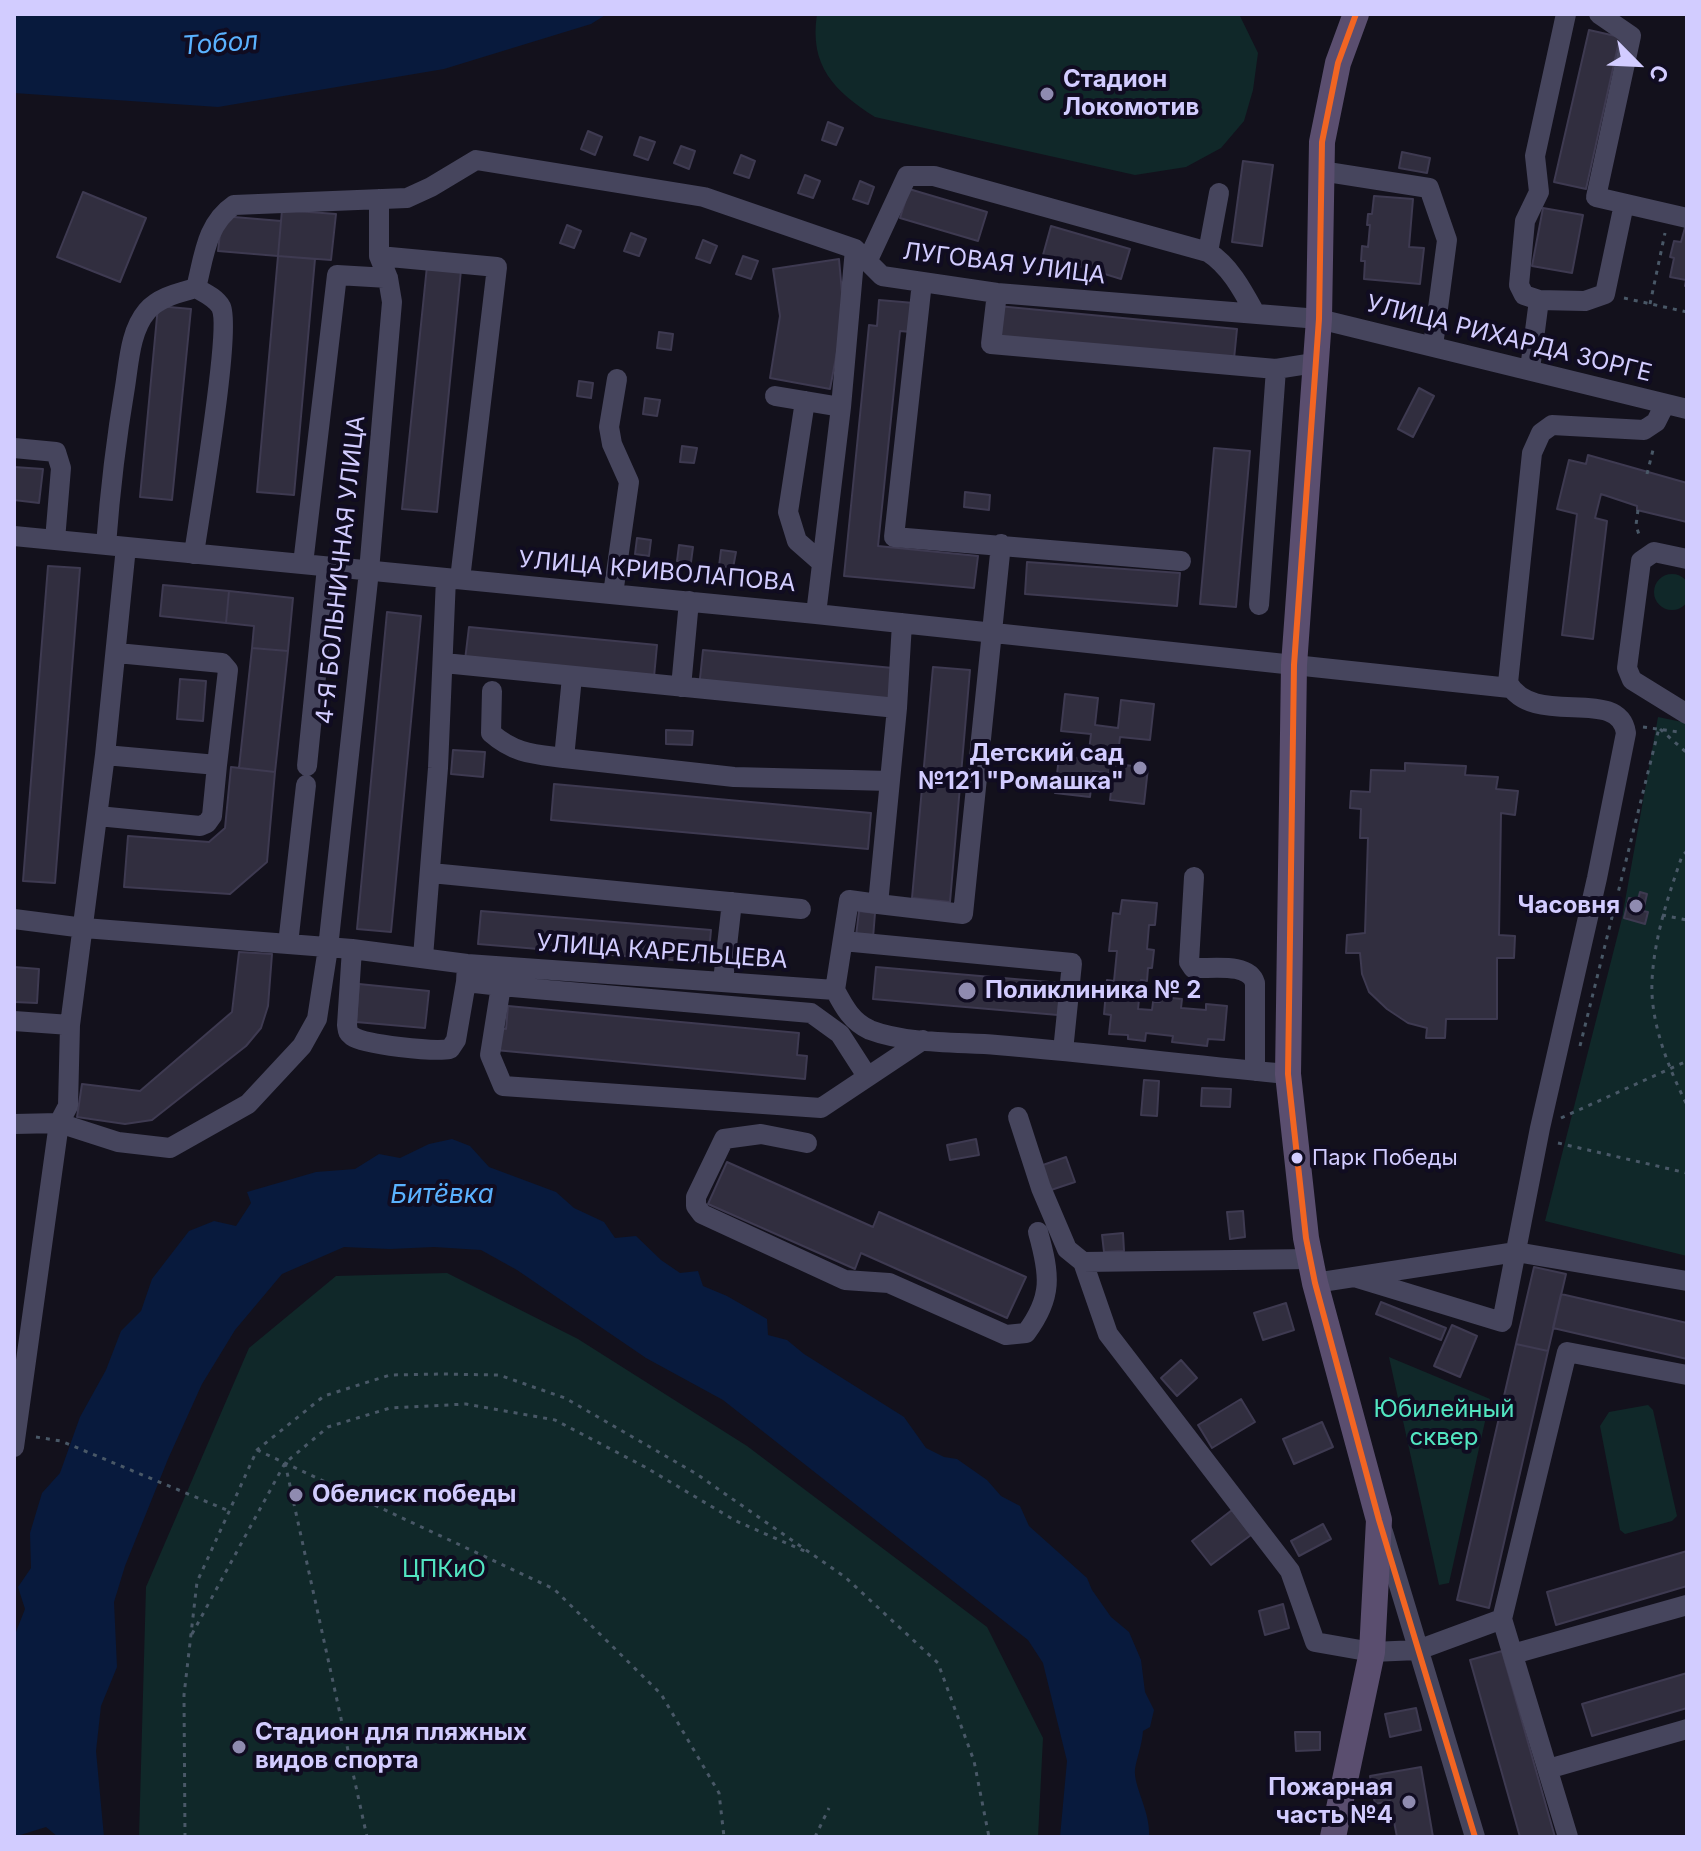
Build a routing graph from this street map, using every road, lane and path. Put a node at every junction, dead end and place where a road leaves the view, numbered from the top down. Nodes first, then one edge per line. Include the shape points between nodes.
1 (1356, 14) edge
2 (1566, 14) edge
3 (1599, 14) edge
4 (1321, 171) junction
5 (1219, 193) dead end
6 (379, 199) junction
7 (1624, 204) junction
8 (1678, 216) edge
9 (1208, 252) junction
10 (861, 255) junction
11 (379, 256) junction
12 (388, 278) junction
13 (922, 282) junction
14 (196, 288) junction
15 (997, 293) junction
16 (1605, 294) junction
17 (1539, 300) junction
18 (1650, 304) junction
19 (1687, 312) edge
20 (1255, 313) junction
21 (1319, 319) junction
22 (1433, 346) junction
23 (1314, 363) junction
24 (1276, 369) junction
25 (1530, 369) junction
26 (617, 379) dead end
27 (775, 396) dead end
28 (805, 401) junction
29 (1665, 404) junction
30 (841, 407) junction
31 (1687, 409) edge
32 (14, 448) edge
33 (1638, 510) dead end
34 (14, 536) edge
35 (55, 540) junction
36 (1001, 544) junction
37 (116, 546) junction
38 (194, 554) junction
39 (1644, 557) junction
40 (1687, 559) edge
41 (1181, 561) dead end
42 (822, 563) junction
43 (303, 564) junction
44 (327, 567) junction
45 (369, 571) junction
46 (453, 579) junction
47 (613, 594) junction
48 (689, 601) junction
49 (1259, 605) dead end
50 (816, 614) junction
51 (902, 623) junction
52 (991, 631) junction
53 (117, 653) junction
54 (444, 663) junction
55 (1294, 665) junction
56 (572, 677) junction
57 (681, 687) junction
58 (1510, 688) junction
59 (1645, 688) junction
60 (492, 691) dead end
61 (1685, 707) edge
62 (897, 708) junction
63 (1619, 716) junction
64 (1659, 728) junction
65 (1687, 734) edge
66 (1687, 753) edge
67 (105, 755) junction
68 (564, 758) junction
69 (217, 765) junction
70 (890, 781) junction
71 (98, 816) junction
72 (1687, 851) edge
73 (431, 873) junction
74 (1194, 877) dead end
75 (732, 902) junction
76 (878, 904) junction
77 (801, 909) dead end
78 (1662, 915) junction
79 (14, 919) edge
80 (1687, 920) edge
81 (84, 928) junction
82 (843, 941) junction
83 (288, 944) junction
84 (328, 948) junction
85 (352, 949) junction
86 (423, 957) junction
87 (466, 973) junction
88 (723, 981) junction
89 (501, 986) junction
90 (835, 990) junction
91 (847, 1013) junction
92 (14, 1021) edge
93 (70, 1025) junction
94 (839, 1033) junction
95 (923, 1040) junction
96 (1063, 1051) junction
97 (1577, 1058) dead end
98 (1687, 1061) edge
99 (1670, 1067) junction
100 (1255, 1071) junction
101 (1288, 1074) junction
102 (867, 1076) junction
103 (1566, 1103) dead end
104 (1687, 1105) edge
105 (1018, 1117) dead end
106 (1562, 1118) junction
107 (59, 1123) junction
108 (14, 1124) edge
109 (1539, 1133) junction
110 (807, 1143) dead end
111 (1687, 1173) edge
112 (1038, 1232) dead end
113 (1516, 1252) junction
114 (1083, 1262) junction
115 (1313, 1271) junction
116 (1354, 1277) junction
117 (1687, 1281) edge
118 (19, 1362) edge
119 (1687, 1375) edge
120 (15, 1440) edge
121 (257, 1450) junction
122 (285, 1463) junction
123 (229, 1511) junction
124 (1379, 1520) junction
125 (816, 1556) junction
126 (1687, 1605) edge
127 (1502, 1619) junction
128 (191, 1637) junction
129 (1418, 1650) junction
130 (1372, 1652) junction
131 (1513, 1654) junction
132 (1687, 1729) edge
133 (1548, 1769) junction
134 (829, 1808) dead end
135 (185, 1837) edge
136 (367, 1837) edge
137 (724, 1837) edge
138 (815, 1837) edge
139 (989, 1837) edge
140 (1333, 1837) edge
141 (1475, 1837) edge
142 (1568, 1837) edge

1 - 4 main road via 1338,63
2 - 17 street via 1535,156 1539,192 1523,237 1520,291
3 - 7 street via 1631,36 1596,197
4 - 21 main road
4 - 22 street via 1429,188 1447,240
5 - 9 street
6 - 10 street, ЛУГОВАЯ УЛИЦА via 407,198 476,160 704,197
6 - 11 street, 4-Я БОЛЬНИЧНАЯ УЛИЦА
6 - 14 street, ЛУГОВАЯ УЛИЦА via 234,205 212,227
7 - 8 street
7 - 16 street
8 - 18 path
9 - 10 street via 934,176 907,176
9 - 20 street via 1239,284
10 - 13 street, ЛУГОВАЯ УЛИЦА via 882,276
10 - 30 street
11 - 12 street, 4-Я БОЛЬНИЧНАЯ УЛИЦА
11 - 46 street via 497,267
12 - 43 street via 337,275
12 - 45 street, 4-Я БОЛЬНИЧНАЯ УЛИЦА via 392,302
13 - 15 street, ЛУГОВАЯ УЛИЦА
13 - 36 street via 894,537
14 - 37 street via 154,304 133,338 113,457
14 - 38 street via 212,297 223,318
15 - 20 street, ЛУГОВАЯ УЛИЦА
15 - 24 street via 991,344
16 - 17 street via 1585,301
16 - 18 path
17 - 25 street
18 - 19 path
20 - 21 street, ЛУГОВАЯ УЛИЦА
21 - 22 street, УЛИЦА РИХАРДА ЗОРГЕ
21 - 23 main road
22 - 25 street, УЛИЦА РИХАРДА ЗОРГЕ
23 - 24 street
23 - 55 main road
24 - 49 street
25 - 29 street, УЛИЦА РИХАРДА ЗОРГЕ
26 - 47 street via 609,427 629,482
27 - 28 street
28 - 30 street
28 - 42 street via 788,512 797,541
29 - 31 street, УЛИЦА РИХАРДА ЗОРГЕ
29 - 58 street via 1656,422 1644,430 1558,424 1537,439
30 - 42 street
32 - 35 street via 56,452 61,468
33 - 39 path
34 - 35 street, УЛИЦА КРИВОЛАПОВА
35 - 37 street, УЛИЦА КРИВОЛАПОВА
36 - 41 street
36 - 52 street
37 - 38 street, УЛИЦА КРИВОЛАПОВА
37 - 53 street
38 - 43 street, УЛИЦА КРИВОЛАПОВА
39 - 40 street via 1659,552
39 - 59 street via 1638,567 1627,668 1632,680
42 - 50 street
43 - 44 street, УЛИЦА КРИВОЛАПОВА
44 - 45 street, УЛИЦА КРИВОЛАПОВА
44 - 83 street
45 - 46 street, УЛИЦА КРИВОЛАПОВА
45 - 84 street, 4-Я БОЛЬНИЧНАЯ УЛИЦА
46 - 47 street, УЛИЦА КРИВОЛАПОВА
46 - 54 street
47 - 48 street, УЛИЦА КРИВОЛАПОВА
48 - 50 street, УЛИЦА КРИВОЛАПОВА
48 - 57 street
50 - 51 street, УЛИЦА КРИВОЛАПОВА
51 - 52 street, УЛИЦА КРИВОЛАПОВА
51 - 62 street
52 - 55 street, УЛИЦА КРИВОЛАПОВА
52 - 76 street via 963,914
53 - 67 street
53 - 69 street via 226,667
54 - 56 street
54 - 73 street
55 - 58 street, УЛИЦА КРИВОЛАПОВА
55 - 101 main road
56 - 57 street
56 - 68 street
57 - 62 street
58 - 63 street via 1533,704
59 - 61 street
59 - 63 street
60 - 68 street via 491,733 525,753
62 - 70 street
63 - 109 street via 1626,733
64 - 65 path
64 - 66 path
64 - 97 path
67 - 69 street
67 - 71 street
68 - 70 street via 734,777
69 - 71 street via 207,823
70 - 76 street
71 - 81 street
72 - 78 path
73 - 75 street
73 - 86 street
74 - 100 street via 1189,962 1193,968 1245,970 1253,975
75 - 77 street
75 - 88 street
76 - 82 street via 849,900
78 - 80 path
78 - 99 path via 1652,983 1655,1018
79 - 81 street, УЛИЦА КАРЕЛЬЦЕВА
81 - 83 street, УЛИЦА КАРЕЛЬЦЕВА
81 - 93 street
82 - 90 street
82 - 96 street via 1072,963
83 - 84 street, УЛИЦА КАРЕЛЬЦЕВА
84 - 85 street, УЛИЦА КАРЕЛЬЦЕВА
84 - 107 street, 4-Я БОЛЬНИЧНАЯ УЛИЦА via 317,1019 302,1046 248,1104 170,1148 118,1142
85 - 86 street, УЛИЦА КАРЕЛЬЦЕВА
85 - 87 street via 347,1025 354,1038 450,1049 456,1040
86 - 87 street, УЛИЦА КАРЕЛЬЦЕВА
87 - 88 street, УЛИЦА КАРЕЛЬЦЕВА
87 - 89 street
88 - 90 street, УЛИЦА КАРЕЛЬЦЕВА
89 - 94 street via 811,1013
89 - 102 street via 490,1055 503,1086 821,1108
90 - 91 street
91 - 94 street
91 - 95 street via 872,1030
92 - 93 street
93 - 107 street via 68,1106
94 - 102 street
95 - 96 street
95 - 102 street
96 - 100 street
98 - 99 path
99 - 104 path
99 - 106 path
100 - 101 street
101 - 115 main road
103 - 106 path
105 - 114 street via 1067,1249
106 - 109 path
107 - 108 street, 4-Я БОЛЬНИЧНАЯ УЛИЦА
107 - 118 street
109 - 111 path
109 - 113 street
110 - 112 street via 761,1134 724,1139 696,1206 702,1214 845,1280 889,1283 1006,1335 1026,1333 1040,1314 1048,1287
113 - 116 street
113 - 116 street via 1502,1322
113 - 117 street
114 - 115 street
114 - 130 street via 1108,1334 1290,1571 1315,1642
115 - 116 street
115 - 124 main road
118 - 120 street
119 - 127 street via 1567,1352
120 - 123 path via 61,1441
121 - 122 path
121 - 123 path
121 - 125 path via 324,1396 390,1375 499,1375 565,1398 695,1473
122 - 125 path via 328,1427 390,1408 466,1404 555,1420 736,1521
122 - 128 path
122 - 136 path
122 - 137 path via 554,1589 661,1694 719,1793
123 - 128 path via 197,1582
124 - 129 street
124 - 130 main road
125 - 139 path via 938,1663 974,1761
126 - 131 street
127 - 129 street
127 - 131 street
128 - 135 path via 184,1695
129 - 130 street
129 - 141 street
130 - 140 main road
131 - 133 street
132 - 133 street
133 - 142 street
134 - 138 path

